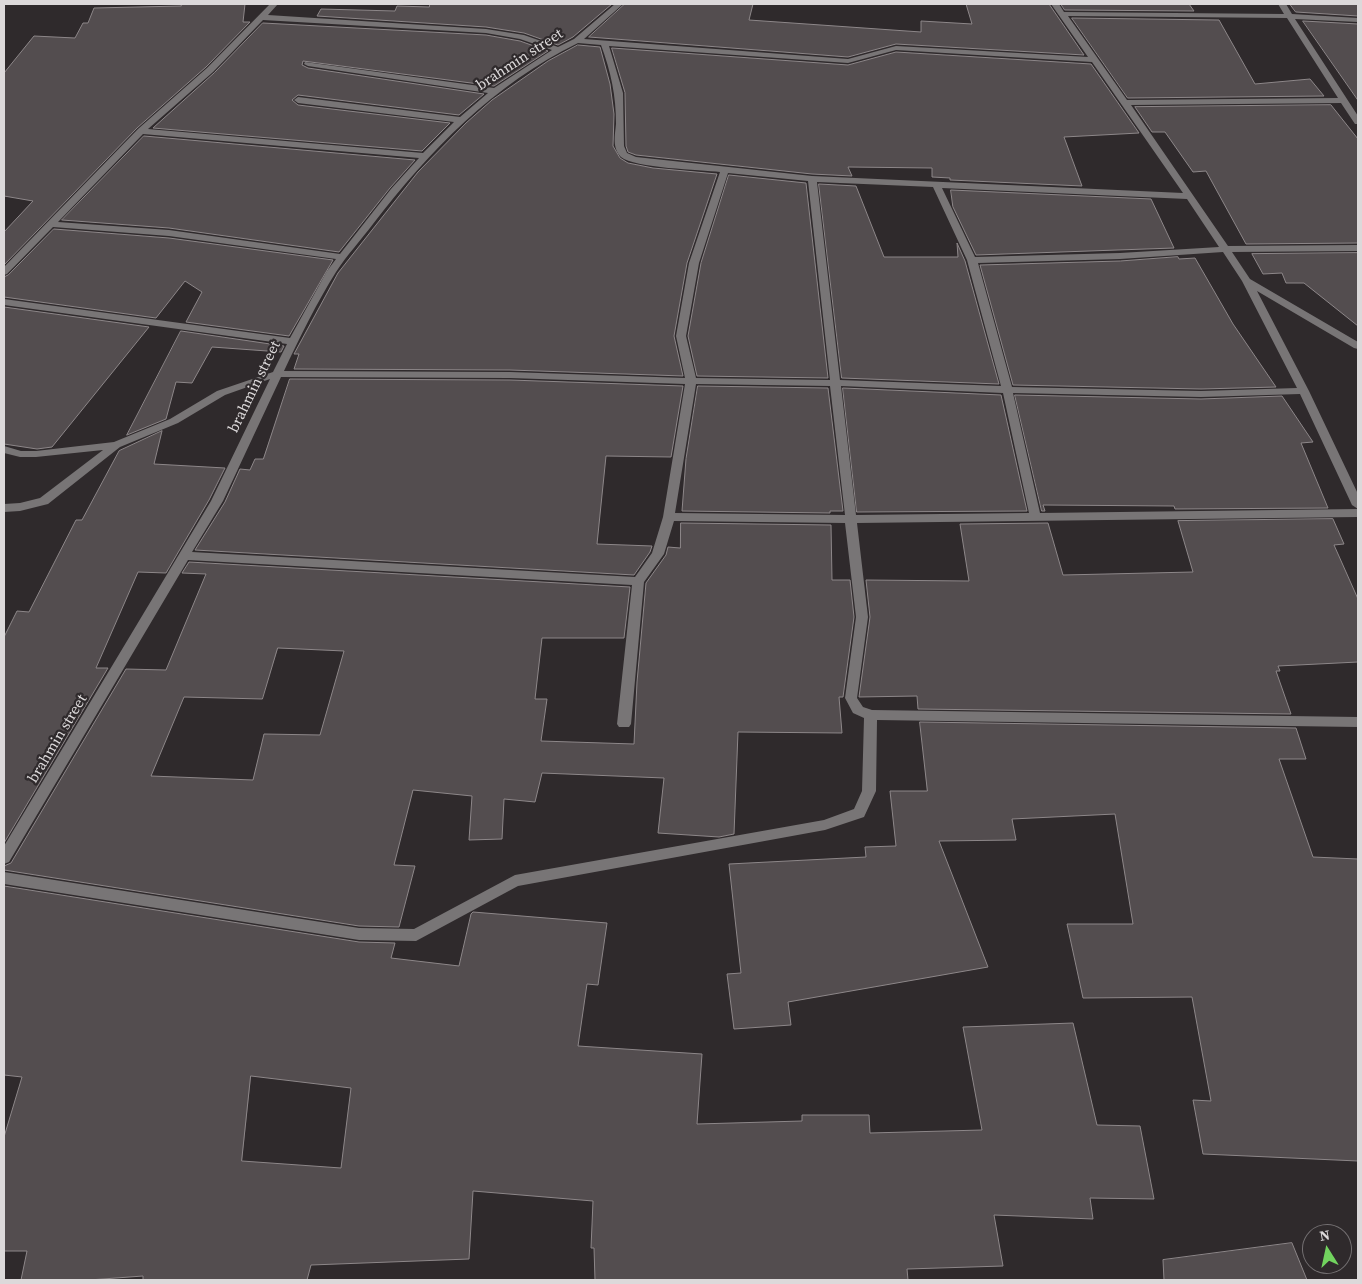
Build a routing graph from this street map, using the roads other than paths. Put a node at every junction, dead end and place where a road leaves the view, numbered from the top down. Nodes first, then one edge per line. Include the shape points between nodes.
1 (274, 4) edge
2 (619, 4) edge
3 (1054, 4) edge
4 (1282, 4) edge
5 (1061, 14) junction
6 (1292, 16) junction
7 (260, 17) junction
8 (1358, 20) edge
9 (577, 41) junction
10 (605, 45) junction
11 (558, 50) junction
12 (1094, 60) junction
13 (308, 64) dead end
14 (495, 91) junction
15 (298, 100) dead end
16 (1344, 100) junction
17 (1124, 103) junction
18 (462, 120) junction
19 (1358, 122) edge
20 (141, 131) junction
21 (426, 156) junction
22 (725, 170) junction
23 (812, 178) junction
24 (936, 185) junction
25 (1190, 196) junction
26 (49, 224) junction
27 (1358, 248) edge
28 (1226, 249) junction
29 (343, 257) junction
30 (972, 260) junction
31 (4, 272) edge
32 (1246, 281) junction
33 (4, 302) edge
34 (295, 342) junction
35 (1358, 346) edge
36 (278, 374) junction
37 (691, 382) junction
38 (836, 382) junction
39 (1007, 389) junction
40 (1304, 391) junction
41 (116, 444) junction
42 (4, 449) edge
43 (1358, 505) edge
44 (4, 508) edge
45 (1358, 512) edge
46 (1035, 516) junction
47 (669, 517) junction
48 (850, 519) junction
49 (184, 556) junction
50 (638, 581) junction
51 (871, 715) junction
52 (1358, 722) edge
53 (624, 724) dead end
54 (4, 858) edge
55 (4, 878) edge

1 - 7 street
2 - 9 street, brahmin street
3 - 5 street
4 - 6 street
5 - 6 street
5 - 12 street
6 - 8 street
6 - 16 street
7 - 11 street via 476,28 536,40
7 - 20 street via 210,70
9 - 10 street
9 - 11 street, brahmin street
10 - 12 street via 848,61 896,48
10 - 22 street via 621,96 619,146 624,155 647,162
11 - 14 street, brahmin street
12 - 17 street
13 - 14 street
14 - 18 street, brahmin street
15 - 18 street
16 - 17 street
16 - 19 street
17 - 25 street
18 - 21 street, brahmin street
20 - 21 street
20 - 26 street
21 - 29 street, brahmin street via 394,191
22 - 23 street
22 - 37 street via 694,263 681,336
23 - 24 street
23 - 38 street
24 - 25 street
24 - 30 street
25 - 28 street
26 - 29 street via 169,233
26 - 31 street
27 - 28 street
28 - 30 street
28 - 32 street
29 - 34 street, brahmin street via 332,271
30 - 39 street
32 - 35 street
32 - 40 street
33 - 34 street
34 - 36 street, brahmin street
36 - 37 street via 510,375
36 - 41 street via 221,393 174,421
36 - 49 street, brahmin street via 217,501
37 - 38 street
37 - 47 street
38 - 39 street
38 - 48 street
39 - 40 street via 1201,394
39 - 46 street
40 - 43 street
41 - 42 street via 36,454
41 - 44 street via 44,501
45 - 46 street
46 - 48 street
47 - 48 street
47 - 50 street via 658,554
48 - 51 street via 862,617 851,698 858,710
49 - 50 street
49 - 54 street, brahmin street
50 - 53 street
51 - 52 street
51 - 55 street via 869,791 859,813 825,825 514,881 416,935 358,934

